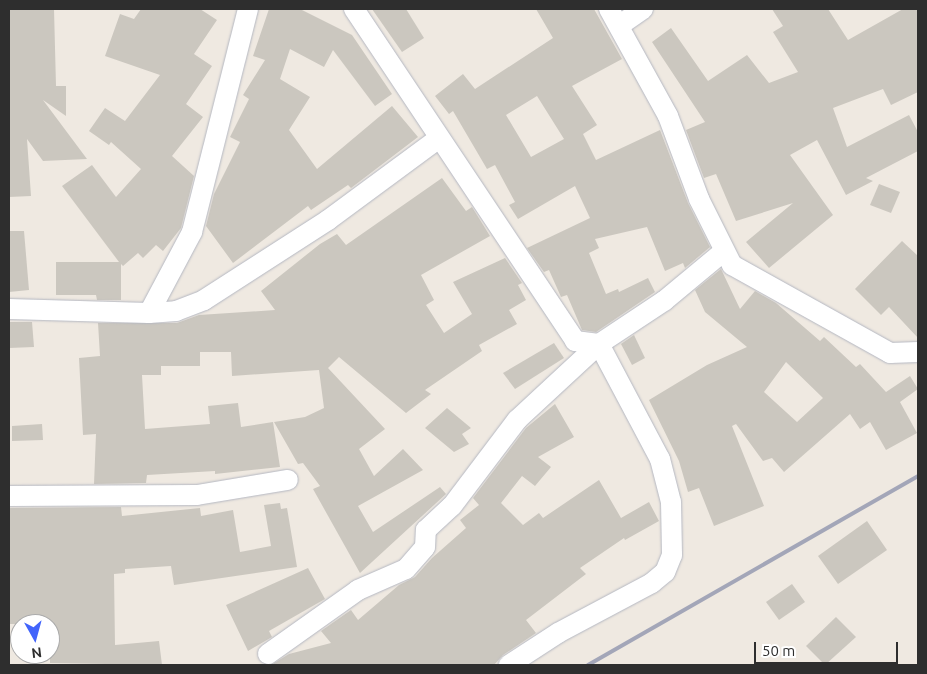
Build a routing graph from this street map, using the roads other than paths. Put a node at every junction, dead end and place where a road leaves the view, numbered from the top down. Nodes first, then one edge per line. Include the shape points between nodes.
1 (248, 9) edge
2 (354, 9) edge
3 (643, 9) edge
4 (615, 17) edge
5 (438, 139) junction
6 (723, 252) junction
7 (9, 309) edge
8 (149, 313) junction
9 (599, 344) junction
10 (918, 352) edge
11 (288, 480) dead end
12 (9, 496) edge
13 (268, 654) dead end
14 (509, 665) edge

1 - 8 street via 192,232
2 - 5 street
3 - 4 street
4 - 6 street via 668,116
5 - 8 street via 328,220 224,288 176,311
5 - 9 street via 575,341
6 - 9 street via 664,301
6 - 10 street via 732,265 749,277 890,352
7 - 8 street
9 - 13 street via 517,420 452,506 426,530 425,547 406,570 358,590
9 - 14 street via 660,459 670,502 672,555 665,572 652,583 558,632
11 - 12 street via 198,495

